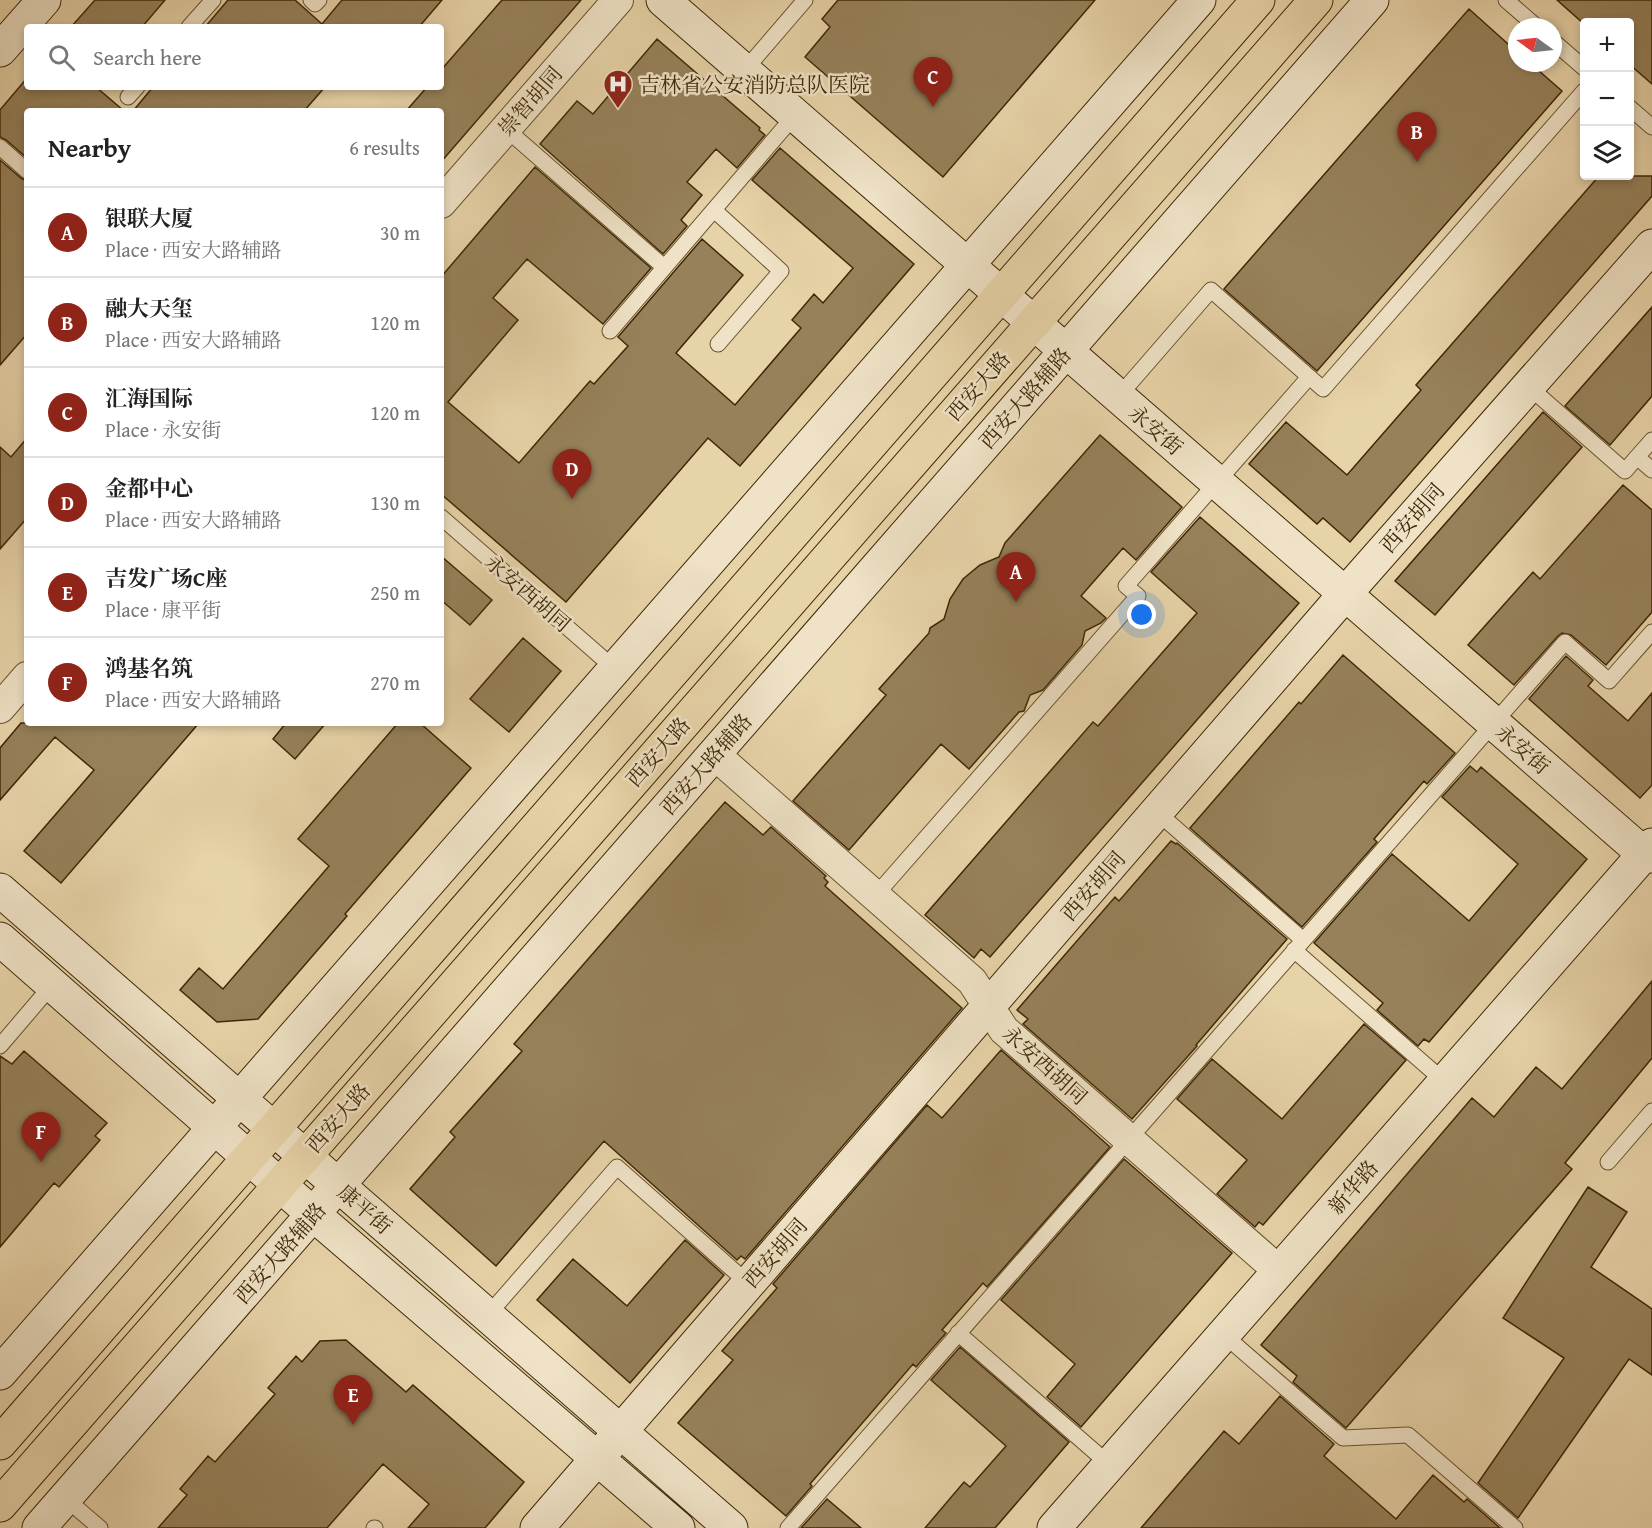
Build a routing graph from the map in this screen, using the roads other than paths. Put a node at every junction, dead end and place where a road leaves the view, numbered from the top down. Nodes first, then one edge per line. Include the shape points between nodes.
1 (44, 0) edge
2 (213, 0) edge
3 (311, 0) edge
4 (319, 0) edge
5 (618, 0) edge
6 (663, 0) edge
7 (806, 0) edge
8 (1199, 0) edge
9 (1258, 0) edge
10 (1316, 0) edge
11 (1372, 0) edge
12 (1506, 0) edge
13 (1527, 18) edge
14 (192, 24) edge
15 (1562, 49) edge
16 (0, 50) edge
17 (1580, 65) edge
18 (744, 71) junction
19 (1580, 96) edge
20 (1634, 112) edge
21 (795, 115) junction
22 (1652, 127) edge
23 (506, 129) junction
24 (0, 147) edge
25 (24, 168) edge
26 (444, 200) edge
27 (714, 210) junction
28 (1652, 246) edge
29 (967, 265) junction
30 (664, 267) junction
31 (1001, 295) junction
32 (1033, 323) junction
33 (610, 330) dead end
34 (718, 344) dead end
35 (1066, 351) junction
36 (1309, 377) junction
37 (1528, 386) junction
38 (1118, 397) junction
39 (1652, 440) edge
40 (1637, 457) junction
41 (1652, 470) edge
42 (1217, 483) junction
43 (444, 520) edge
44 (1345, 594) junction
45 (1652, 632) edge
46 (615, 669) junction
47 (24, 680) edge
48 (0, 708) edge
49 (1494, 724) junction
50 (714, 754) junction
51 (1157, 812) junction
52 (1649, 852) edge
53 (0, 890) edge
54 (875, 896) junction
55 (0, 939) edge
56 (1299, 945) junction
57 (52, 985) junction
58 (989, 1007) junction
59 (0, 1046) edge
60 (1445, 1082) junction
61 (239, 1099) junction
62 (1652, 1111) edge
63 (215, 1127) junction
64 (274, 1129) junction
65 (1128, 1139) junction
66 (304, 1156) junction
67 (249, 1157) junction
68 (1608, 1162) dead end
69 (280, 1184) junction
70 (338, 1186) junction
71 (314, 1214) junction
72 (1278, 1271) junction
73 (749, 1284) junction
74 (487, 1316) junction
75 (958, 1333) junction
76 (1224, 1335) junction
77 (0, 1373) edge
78 (621, 1432) junction
79 (0, 1443) edge
80 (597, 1459) junction
81 (1110, 1465) junction
82 (66, 1498) junction
83 (0, 1505) edge
84 (39, 1528) edge
85 (100, 1528) edge
86 (537, 1528) edge
87 (678, 1528) edge
88 (731, 1528) edge
89 (788, 1528) edge
90 (1054, 1528) edge
91 (1515, 1528) edge

1 - 16 street
2 - 14 lane
3 - 4 lane via 315,4
5 - 23 street, 崇智胡同
6 - 18 street, 永安街
7 - 18 lane
8 - 29 street
9 - 31 main road, 西安大路
10 - 32 main road, 西安大路
11 - 35 street, 西安大路辅路
12 - 13 lane
15 - 17 lane
18 - 21 street, 永安街
19 - 36 lane via 1323,389
20 - 22 lane
21 - 27 lane
21 - 29 street, 永安街
23 - 26 street, 崇智胡同
23 - 30 lane
24 - 25 lane
27 - 30 lane
27 - 34 lane via 781,271
28 - 37 street, 西安胡同
29 - 31 street, 永安街
29 - 46 street
30 - 33 lane
31 - 32 street, 永安街
31 - 64 main road, 西安大路
32 - 35 street, 永安街
32 - 66 main road, 西安大路
35 - 38 street, 永安街
35 - 50 street, 西安大路辅路
36 - 38 lane via 1211,290
36 - 42 lane
37 - 40 lane via 1625,471
37 - 44 street, 西安胡同
38 - 42 street, 永安街
39 - 40 lane
40 - 41 lane
42 - 44 street, 永安街
42 - 54 lane via 1126,586 1138,596
43 - 46 lane, 永安西胡同
44 - 49 street, 永安街
44 - 51 street, 西安胡同
45 - 49 lane via 1609,681 1565,642
46 - 61 street
47 - 48 street
49 - 52 street, 永安街
49 - 56 lane
50 - 54 street, 永安西胡同
50 - 70 street, 西安大路辅路
51 - 56 lane
51 - 58 street, 西安胡同
52 - 60 street, 新华路
53 - 61 street, 康平街
54 - 58 street, 永安西胡同 via 972,981
55 - 57 street, 康平街
56 - 60 lane
56 - 65 lane
57 - 59 lane
57 - 63 street, 康平街
58 - 65 street, 永安西胡同 via 1004,1030
58 - 73 street, 西安胡同
60 - 72 street, 新华路
61 - 63 street
61 - 64 street, 康平街
62 - 68 lane
63 - 67 street, 康平街
63 - 77 street
64 - 66 street, 康平街
64 - 67 main road, 西安大路
65 - 72 street, 永安西胡同
65 - 75 lane
66 - 69 main road, 西安大路
66 - 70 street, 康平街
67 - 69 street, 康平街
67 - 79 main road, 西安大路
69 - 71 street, 康平街
69 - 83 main road, 西安大路
70 - 71 street, 西安大路辅路
70 - 74 street, 康平街
71 - 80 street, 康平街
71 - 82 street, 西安大路辅路
72 - 76 street, 新华路
73 - 74 lane via 617,1167
73 - 78 street, 西安胡同
74 - 78 street, 康平街
75 - 81 lane
75 - 89 lane
76 - 81 street, 新华路
76 - 91 lane via 1343,1438 1408,1435
78 - 80 street, 西安胡同
78 - 88 street, 康平街
80 - 86 street, 西安胡同
80 - 87 street, 康平街
81 - 90 street, 新华路
82 - 84 street, 西安大路辅路
82 - 85 lane

